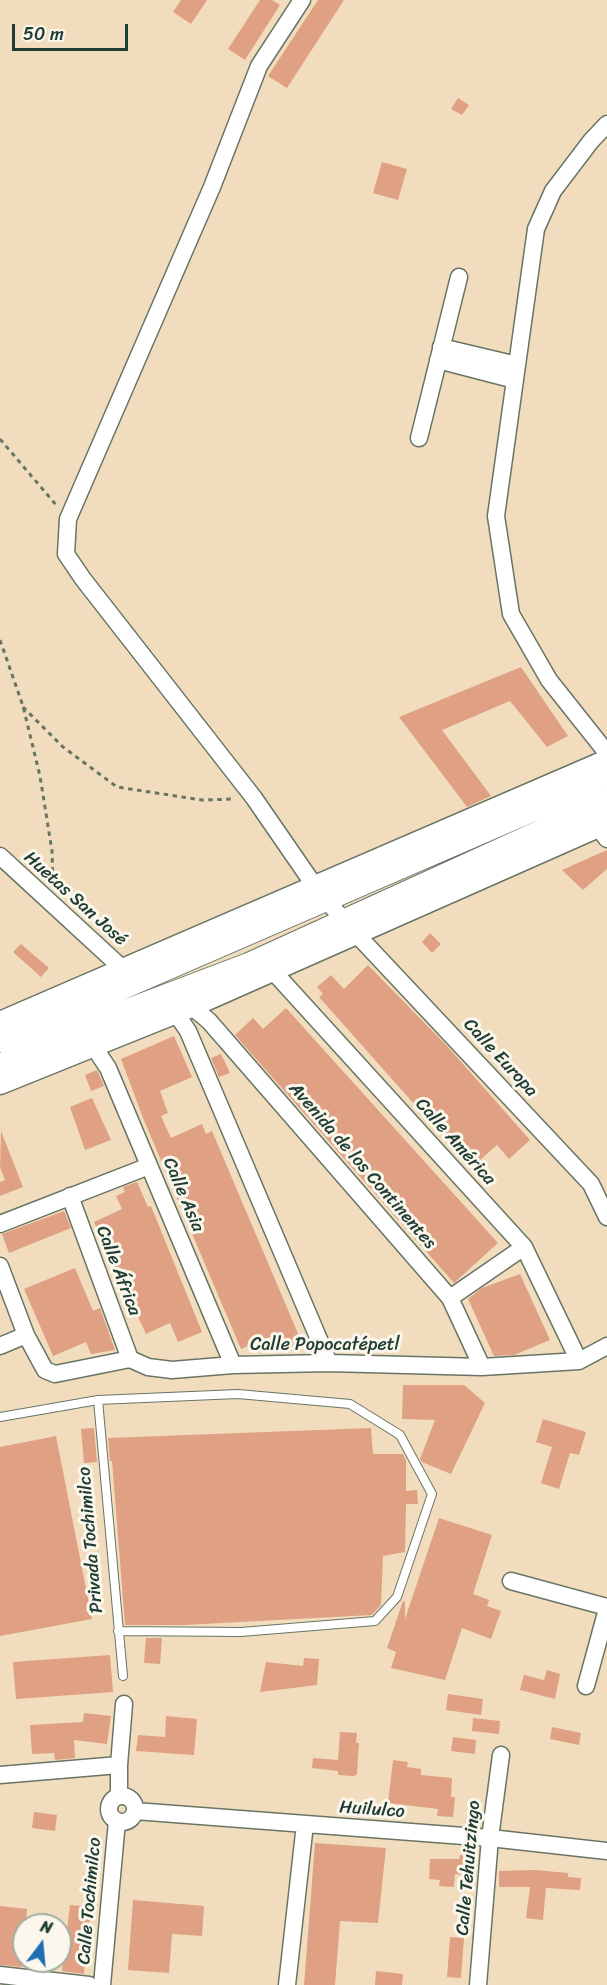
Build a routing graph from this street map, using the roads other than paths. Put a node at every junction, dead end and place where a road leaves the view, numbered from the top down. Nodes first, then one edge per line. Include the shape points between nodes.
1 (302, 0) edge
2 (607, 124) edge
3 (459, 277) dead end
4 (439, 353) junction
5 (516, 372) junction
6 (419, 438) dead end
7 (607, 753) edge
8 (607, 761) edge
9 (607, 776) edge
10 (607, 803) edge
11 (604, 829) edge
12 (0, 856) edge
13 (320, 892) junction
14 (350, 927) junction
15 (124, 970) junction
16 (272, 970) junction
17 (183, 1009) junction
18 (0, 1023) edge
19 (0, 1039) edge
20 (92, 1044) junction
21 (0, 1067) edge
22 (0, 1083) edge
23 (149, 1166) junction
24 (70, 1196) junction
25 (607, 1217) edge
26 (0, 1224) edge
27 (524, 1247) junction
28 (0, 1266) edge
29 (450, 1298) junction
30 (26, 1335) junction
31 (0, 1346) edge
32 (607, 1346) edge
33 (130, 1359) junction
34 (579, 1361) junction
35 (329, 1363) junction
36 (233, 1365) junction
37 (482, 1367) junction
38 (98, 1400) junction
39 (0, 1417) edge
40 (511, 1581) dead end
41 (607, 1608) edge
42 (118, 1631) junction
43 (123, 1676) dead end
44 (586, 1686) dead end
45 (124, 1704) dead end
46 (501, 1755) dead end
47 (119, 1765) junction
48 (0, 1775) edge
49 (119, 1796) junction
50 (135, 1811) junction
51 (117, 1821) junction
52 (305, 1824) junction
53 (490, 1838) junction
54 (607, 1851) edge
55 (0, 1975) edge
56 (89, 1985) edge
57 (102, 1985) edge
58 (287, 1985) edge
59 (478, 1985) edge

1 - 13 street, Calle Europa via 259,66 208,197 68,519 66,554 254,798
2 - 5 street via 553,191 536,230
3 - 4 street
4 - 5 street
4 - 6 street
5 - 7 street via 496,516 511,614 549,680
8 - 13 street
9 - 13 main road
10 - 14 main road
11 - 14 street
12 - 15 street, Huetas San José
13 - 14 street, Calle Europa
13 - 15 street
13 - 19 main road
14 - 16 street
14 - 21 main road via 99,1023
14 - 25 street, Calle Europa via 591,1184
15 - 18 street
16 - 17 street
16 - 27 street, Calle América
17 - 20 street
17 - 29 street, Avenida de los Continentes via 209,1022
17 - 35 street via 188,1031
20 - 22 street
20 - 23 street, Calle Asia via 108,1068
23 - 24 street
23 - 36 street, Calle Asia
24 - 26 street
24 - 33 street, Calle África
27 - 29 street
27 - 34 street, Calle América
28 - 30 street
29 - 37 street, Avenida de los Continentes
30 - 31 street
30 - 33 street, Calle Popocatépetl via 45,1370 55,1374
32 - 34 street, Calle Popocatépetl
33 - 36 street, Calle Popocatépetl via 148,1367 172,1370
34 - 37 street, Calle Popocatépetl
35 - 36 street, Calle Popocatépetl
35 - 37 street, Calle Popocatépetl
38 - 39 lane
38 - 42 lane, Privada Tochimilco
38 - 42 lane via 238,1394 350,1404 400,1435 432,1494 397,1597 375,1621 241,1632
40 - 41 street
41 - 44 street
42 - 43 lane, Privada Tochimilco
45 - 47 street
46 - 53 street, Calle Tehuitzingo
47 - 48 street
47 - 49 street
49 - 50 street via 133,1801
49 - 51 street via 109,1805 111,1816
50 - 51 street via 127,1821
50 - 52 street, Huilulco
51 - 57 street, Calle Tochimilco
52 - 53 street, Huilulco
52 - 58 street
53 - 54 street, Huilulco
53 - 59 street, Calle Tehuitzingo
55 - 56 street

